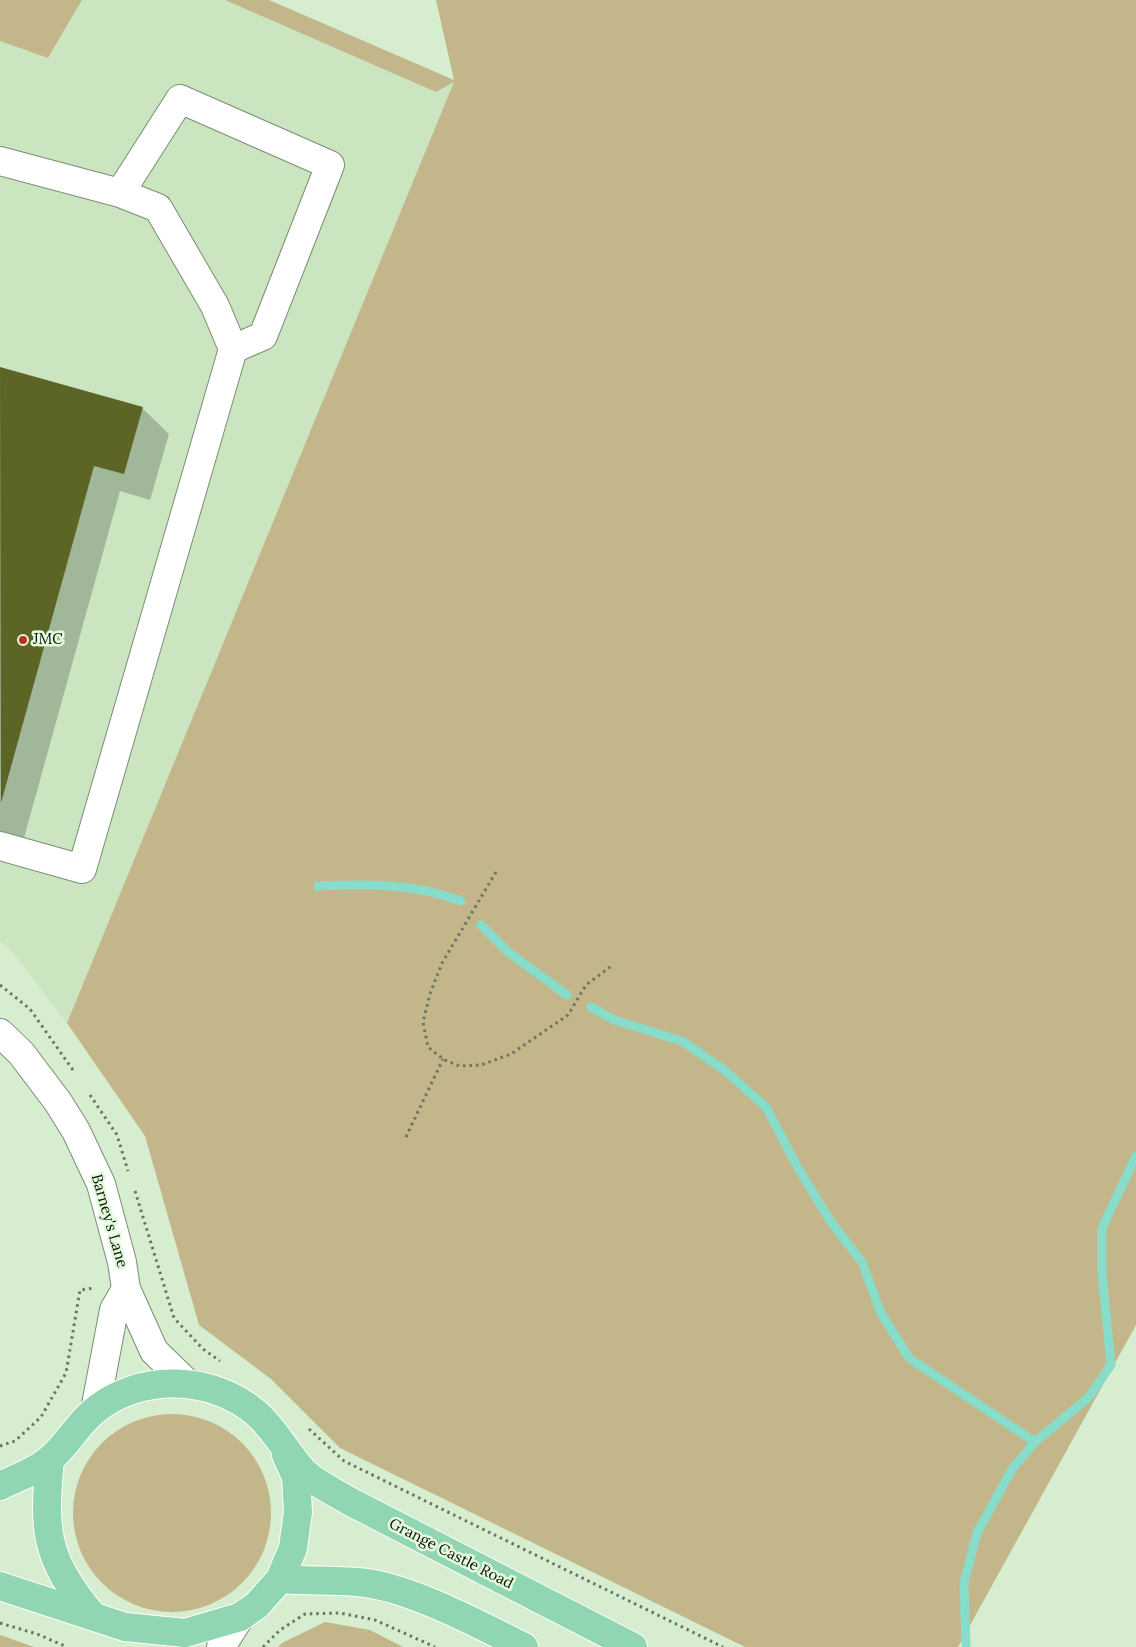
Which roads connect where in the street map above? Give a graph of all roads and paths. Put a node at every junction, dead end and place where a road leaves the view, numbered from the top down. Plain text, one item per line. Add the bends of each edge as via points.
1 (0, 161) edge
2 (120, 193) junction
3 (233, 349) junction
4 (0, 846) edge
5 (496, 872) dead end
6 (612, 965) dead end
7 (0, 1033) edge
8 (443, 1059) junction
9 (406, 1137) dead end
10 (162, 1278) dead end
11 (80, 1290) dead end
12 (126, 1290) junction
13 (227, 1366) dead end
14 (187, 1383) junction
15 (95, 1410) junction
16 (308, 1428) dead end
17 (282, 1444) junction
18 (0, 1446) edge
19 (50, 1460) junction
20 (0, 1486) edge
21 (280, 1579) junction
22 (0, 1586) edge
23 (92, 1615) junction
24 (240, 1617) junction
25 (0, 1623) edge
26 (152, 1639) edge
27 (67, 1647) edge
28 (221, 1647) edge
29 (263, 1647) edge
30 (435, 1647) edge
31 (524, 1647) edge
32 (633, 1647) edge
33 (723, 1647) edge

1 - 2 street
2 - 3 street via 158,208 215,306
2 - 3 street via 180,99 330,165 263,336
3 - 4 street via 82,869
5 - 8 path via 442,963 430,994 423,1022 428,1047
6 - 8 path via 586,985 568,1015 511,1054 481,1065 459,1066
7 - 12 street, Barney's Lane via 22,1053 76,1131 101,1184 122,1262
8 - 9 path
10 - 13 path via 174,1318 203,1350
11 - 18 path via 66,1373 41,1417 15,1441
12 - 14 street, Barney's Lane via 154,1351
12 - 15 street via 114,1310
14 - 15 main road, Grange Castle Road via 148,1385 120,1395
14 - 17 main road, Grange Castle Road via 224,1392 256,1413
15 - 19 main road, Grange Castle Road
16 - 33 path via 344,1462
17 - 21 main road, Grange Castle Road via 296,1477 298,1512 294,1548
17 - 32 main road, Grange Castle Road via 306,1474 349,1502
19 - 20 main road, Grange Castle Road
19 - 23 main road via 46,1526 55,1562
21 - 24 main road, Grange Castle Road via 257,1605
21 - 31 main road via 358,1582 392,1590 441,1607
22 - 23 main road, Grange Castle Road
23 - 26 main road, Grange Castle Road
24 - 26 main road, Grange Castle Road
24 - 28 street
25 - 27 path
29 - 30 path via 280,1630 305,1614 340,1613 375,1620

